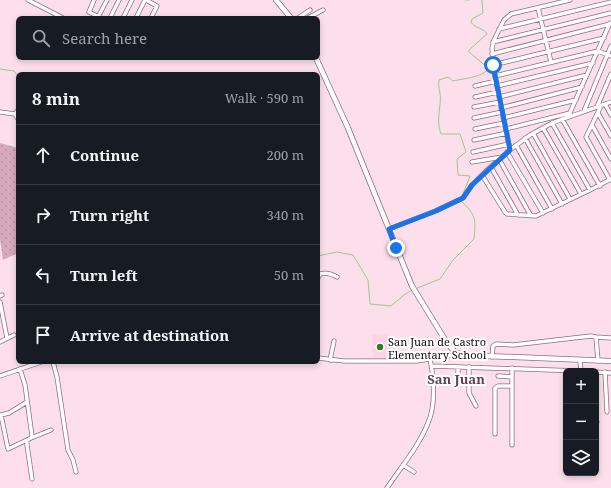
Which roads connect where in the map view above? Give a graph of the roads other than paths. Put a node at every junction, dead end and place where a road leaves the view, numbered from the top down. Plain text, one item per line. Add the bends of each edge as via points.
1 (28, 0) edge
2 (94, 0) edge
3 (107, 0) edge
4 (119, 0) edge
5 (132, 0) edge
6 (145, 0) edge
7 (276, 0) edge
8 (570, 0) edge
9 (611, 2) edge
10 (538, 8) junction
11 (310, 10) dead end
12 (323, 10) dead end
13 (611, 13) edge
14 (59, 16) edge
15 (98, 16) edge
16 (100, 16) edge
17 (111, 16) edge
18 (124, 16) edge
19 (137, 16) edge
20 (152, 16) edge
21 (289, 16) edge
22 (301, 16) edge
23 (312, 16) edge
24 (540, 19) junction
25 (611, 23) edge
26 (499, 29) junction
27 (543, 30) junction
28 (604, 38) junction
29 (546, 40) junction
30 (493, 42) junction
31 (611, 46) edge
32 (548, 51) junction
33 (598, 51) junction
34 (492, 54) junction
35 (609, 56) edge
36 (317, 60) edge
37 (551, 62) junction
38 (593, 63) junction
39 (493, 65) junction
40 (611, 74) edge
41 (587, 75) junction
42 (495, 76) junction
43 (496, 81) junction
44 (475, 86) dead end
45 (497, 86) junction
46 (582, 88) junction
47 (498, 92) junction
48 (475, 97) dead end
49 (499, 97) junction
50 (576, 100) junction
51 (500, 102) junction
52 (611, 102) edge
53 (605, 104) junction
54 (598, 106) junction
55 (474, 107) dead end
56 (501, 108) junction
57 (584, 111) junction
58 (0, 112) edge
59 (502, 112) junction
60 (570, 113) junction
61 (598, 113) junction
62 (15, 114) edge
63 (611, 115) edge
64 (568, 117) junction
65 (474, 118) dead end
66 (503, 118) junction
67 (562, 119) junction
68 (504, 123) junction
69 (552, 123) junction
70 (592, 125) junction
71 (543, 128) junction
72 (475, 129) dead end
73 (506, 131) junction
74 (533, 133) junction
75 (611, 136) edge
76 (525, 138) junction
77 (474, 140) dead end
78 (509, 144) junction
79 (516, 145) junction
80 (509, 151) junction
81 (473, 152) dead end
82 (500, 158) junction
83 (611, 159) edge
84 (472, 162) dead end
85 (491, 167) junction
86 (482, 175) junction
87 (610, 180) edge
88 (600, 186) junction
89 (590, 190) junction
90 (581, 194) junction
91 (570, 199) junction
92 (562, 204) junction
93 (552, 209) junction
94 (543, 213) junction
95 (518, 215) junction
96 (531, 216) junction
97 (389, 229) junction
98 (320, 274) edge
99 (337, 277) dead end
100 (0, 302) edge
101 (1, 311) edge
102 (14, 335) dead end
103 (596, 337) junction
104 (7, 338) junction
105 (611, 338) edge
106 (1, 341) edge
107 (334, 341) dead end
108 (460, 354) junction
109 (492, 357) junction
110 (320, 358) edge
111 (330, 360) junction
112 (430, 360) junction
113 (580, 361) junction
114 (598, 361) junction
115 (611, 361) edge
116 (35, 364) edge
117 (53, 364) edge
118 (432, 366) junction
119 (458, 367) junction
120 (469, 367) junction
121 (512, 368) junction
122 (580, 368) edge
123 (20, 369) junction
124 (563, 370) edge
125 (599, 372) edge
126 (605, 372) junction
127 (611, 372) edge
128 (458, 374) dead end
129 (0, 376) edge
130 (498, 376) dead end
131 (512, 377) junction
132 (512, 386) junction
133 (27, 402) junction
134 (476, 406) dead end
135 (607, 412) dead end
136 (51, 430) dead end
137 (495, 434) dead end
138 (29, 439) junction
139 (512, 445) dead end
140 (403, 465) junction
141 (76, 472) dead end
142 (414, 472) dead end
143 (32, 479) dead end
144 (387, 488) edge

1 - 14 street
2 - 15 street via 89,12
3 - 16 street
4 - 17 street
5 - 18 street
6 - 19 street
6 - 20 street via 157,6
7 - 21 street
8 - 10 street
9 - 24 street
10 - 24 street
10 - 26 street via 511,14
11 - 22 street
12 - 23 street
13 - 27 street
24 - 26 street
24 - 27 street
25 - 28 street
25 - 29 street
26 - 30 street
27 - 29 street
27 - 30 street
28 - 32 street
28 - 33 street
29 - 32 street
29 - 34 street
30 - 34 street
31 - 35 street
32 - 37 street
32 - 39 street
33 - 35 street
33 - 37 street
33 - 38 street
34 - 39 street
35 - 57 street
36 - 97 street
37 - 42 street
38 - 41 street
38 - 45 street
39 - 42 street
40 - 54 street
41 - 46 street
41 - 49 street
42 - 43 street
43 - 44 street
43 - 45 street
45 - 47 street
46 - 50 street
46 - 56 street
47 - 48 street
47 - 49 street
49 - 51 street
50 - 60 street
50 - 66 street
51 - 55 street
51 - 56 street
52 - 53 street
53 - 54 street
53 - 63 street
54 - 57 street
54 - 61 street
56 - 59 street
57 - 64 street
58 - 62 street
59 - 65 street
59 - 66 street
60 - 64 street
60 - 73 street
61 - 70 street
61 - 75 street
64 - 67 street
66 - 68 street
67 - 69 street
67 - 88 street
68 - 72 street
68 - 73 street
69 - 71 street
69 - 89 street
70 - 83 street
70 - 87 street via 586,137
71 - 74 street
71 - 90 street
73 - 77 street
73 - 78 street
74 - 76 street
74 - 91 street
76 - 79 street
76 - 92 street
78 - 80 street
78 - 81 street
79 - 80 street
79 - 93 street
80 - 82 street
80 - 94 street
82 - 84 street
82 - 85 street
82 - 96 street
85 - 86 street
85 - 95 street
86 - 95 street via 503,211
86 - 97 street via 463,198 454,204
87 - 88 street
88 - 89 street
89 - 90 street
90 - 91 street
91 - 92 street
92 - 93 street
93 - 94 street
94 - 96 street
95 - 96 street
97 - 108 street via 415,292 447,344
98 - 99 street via 333,274
100 - 101 street
101 - 104 street
102 - 104 street
103 - 105 street
103 - 109 street via 513,345 496,344 493,346
103 - 114 street
104 - 106 street
107 - 111 street
108 - 109 street
108 - 112 street
109 - 113 street
110 - 111 street
111 - 112 street
112 - 118 street
113 - 114 street
113 - 122 street
114 - 115 street
116 - 123 street
117 - 141 street via 68,450
118 - 119 street
118 - 140 street via 434,390 429,422
119 - 120 street
119 - 128 street
120 - 121 street
120 - 134 street via 469,393
121 - 124 street
121 - 131 street
123 - 129 street
123 - 133 street
125 - 126 street
126 - 127 street
126 - 135 street
130 - 131 street
131 - 132 street
132 - 137 street via 495,388
132 - 139 street
133 - 138 street
133 - 138 street via 1,415 8,449
136 - 138 street
138 - 143 street via 27,445
140 - 142 street
140 - 144 street

